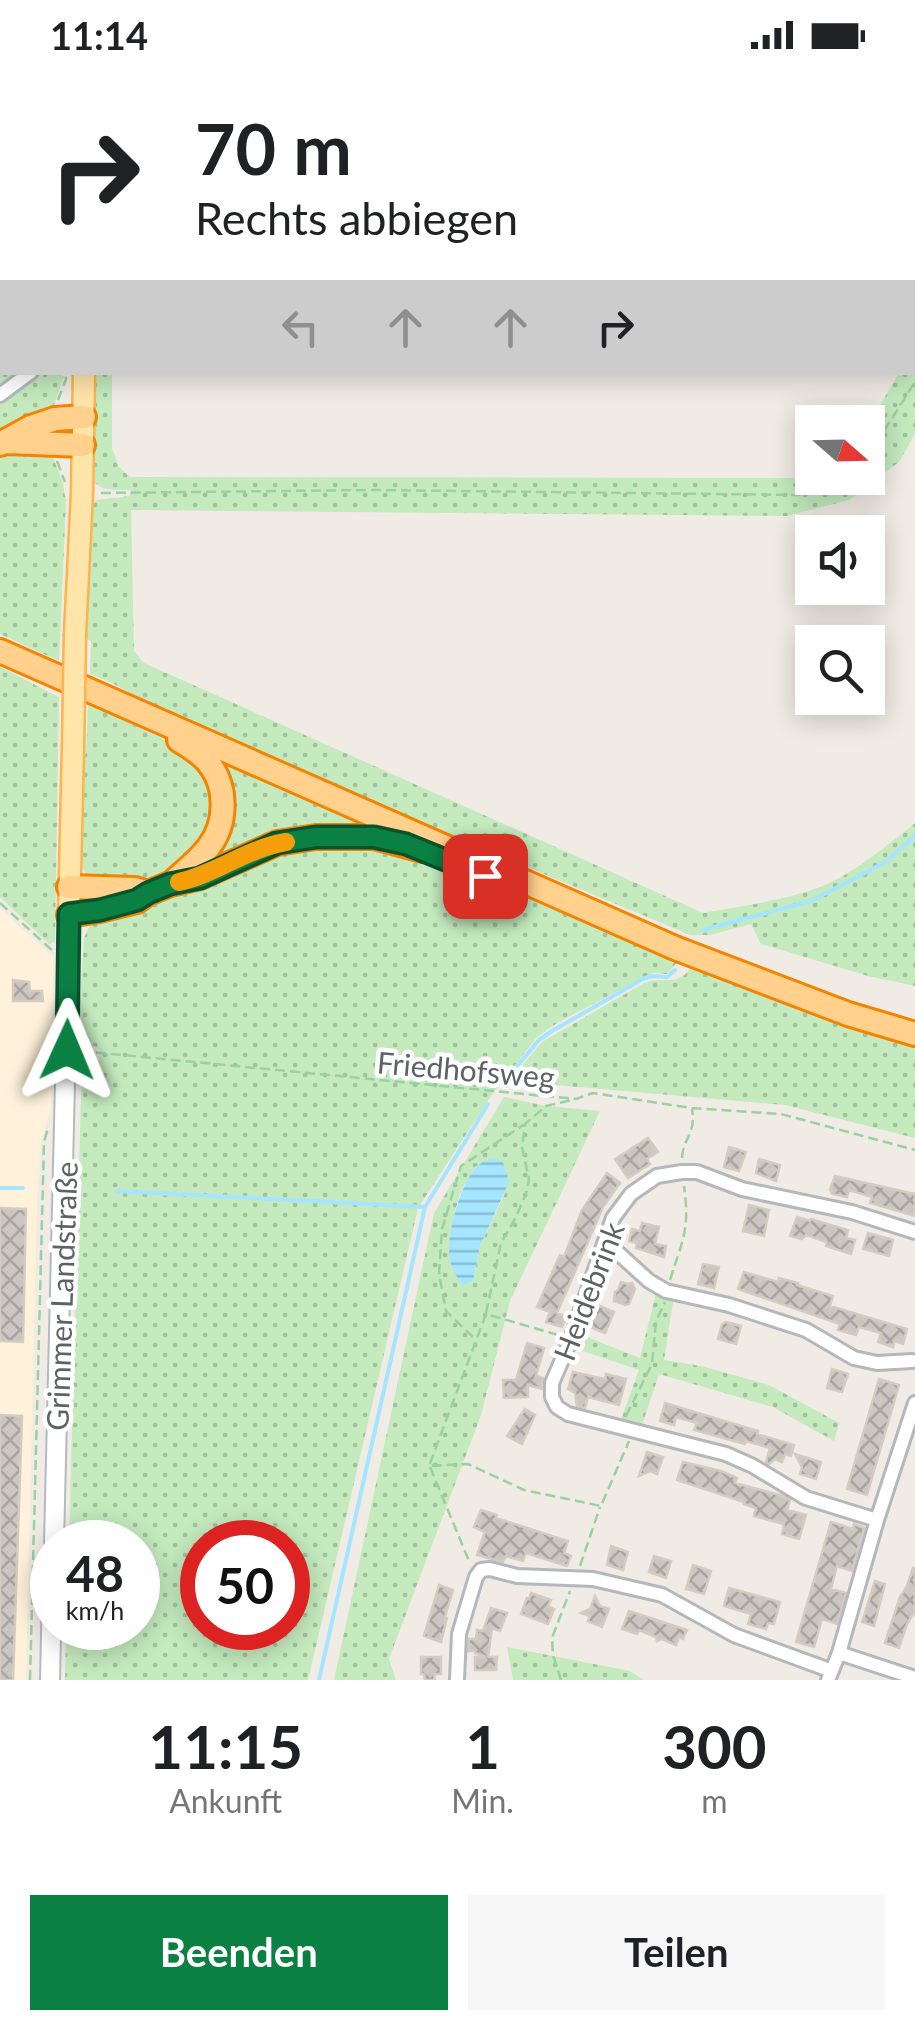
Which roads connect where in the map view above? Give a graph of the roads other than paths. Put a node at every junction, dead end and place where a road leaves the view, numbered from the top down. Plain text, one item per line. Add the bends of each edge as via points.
1 (27, 375) edge
2 (84, 375) edge
3 (0, 395) edge
4 (84, 417) junction
5 (3, 443) edge
6 (83, 445) junction
7 (4, 652) edge
8 (114, 700) junction
9 (510, 877) junction
10 (170, 884) junction
11 (70, 887) junction
12 (148, 893) junction
13 (69, 914) junction
14 (915, 1034) edge
15 (915, 1232) edge
16 (604, 1246) junction
17 (914, 1363) edge
18 (915, 1402) edge
19 (55, 1520) edge
20 (878, 1520) junction
21 (51, 1650) edge
22 (839, 1653) junction
23 (830, 1676) edge
24 (915, 1678) edge
25 (50, 1680) edge
26 (458, 1680) edge

1 - 3 street
2 - 4 main road
4 - 5 highway via 55,418
4 - 6 main road
5 - 6 highway
6 - 11 main road, bridge via 74,491
7 - 8 highway
8 - 9 highway
8 - 10 highway via 194,750 220,786 222,815 214,840
9 - 10 highway via 485,876 374,837 316,837 277,843 200,878
9 - 14 highway via 697,957
10 - 12 highway
11 - 12 highway
11 - 13 main road
12 - 13 highway
13 - 19 main road, Grimmer Landstraße
15 - 16 street, Heidebrink via 682,1172 657,1176 630,1194
16 - 17 street via 666,1292 806,1330 854,1358
16 - 20 street, Heidebrink via 552,1383 557,1407 726,1454 806,1498
18 - 20 street
20 - 22 street
21 - 25 main road
22 - 23 street
22 - 24 street
23 - 26 street via 662,1595 592,1579 490,1569 476,1577 459,1634

